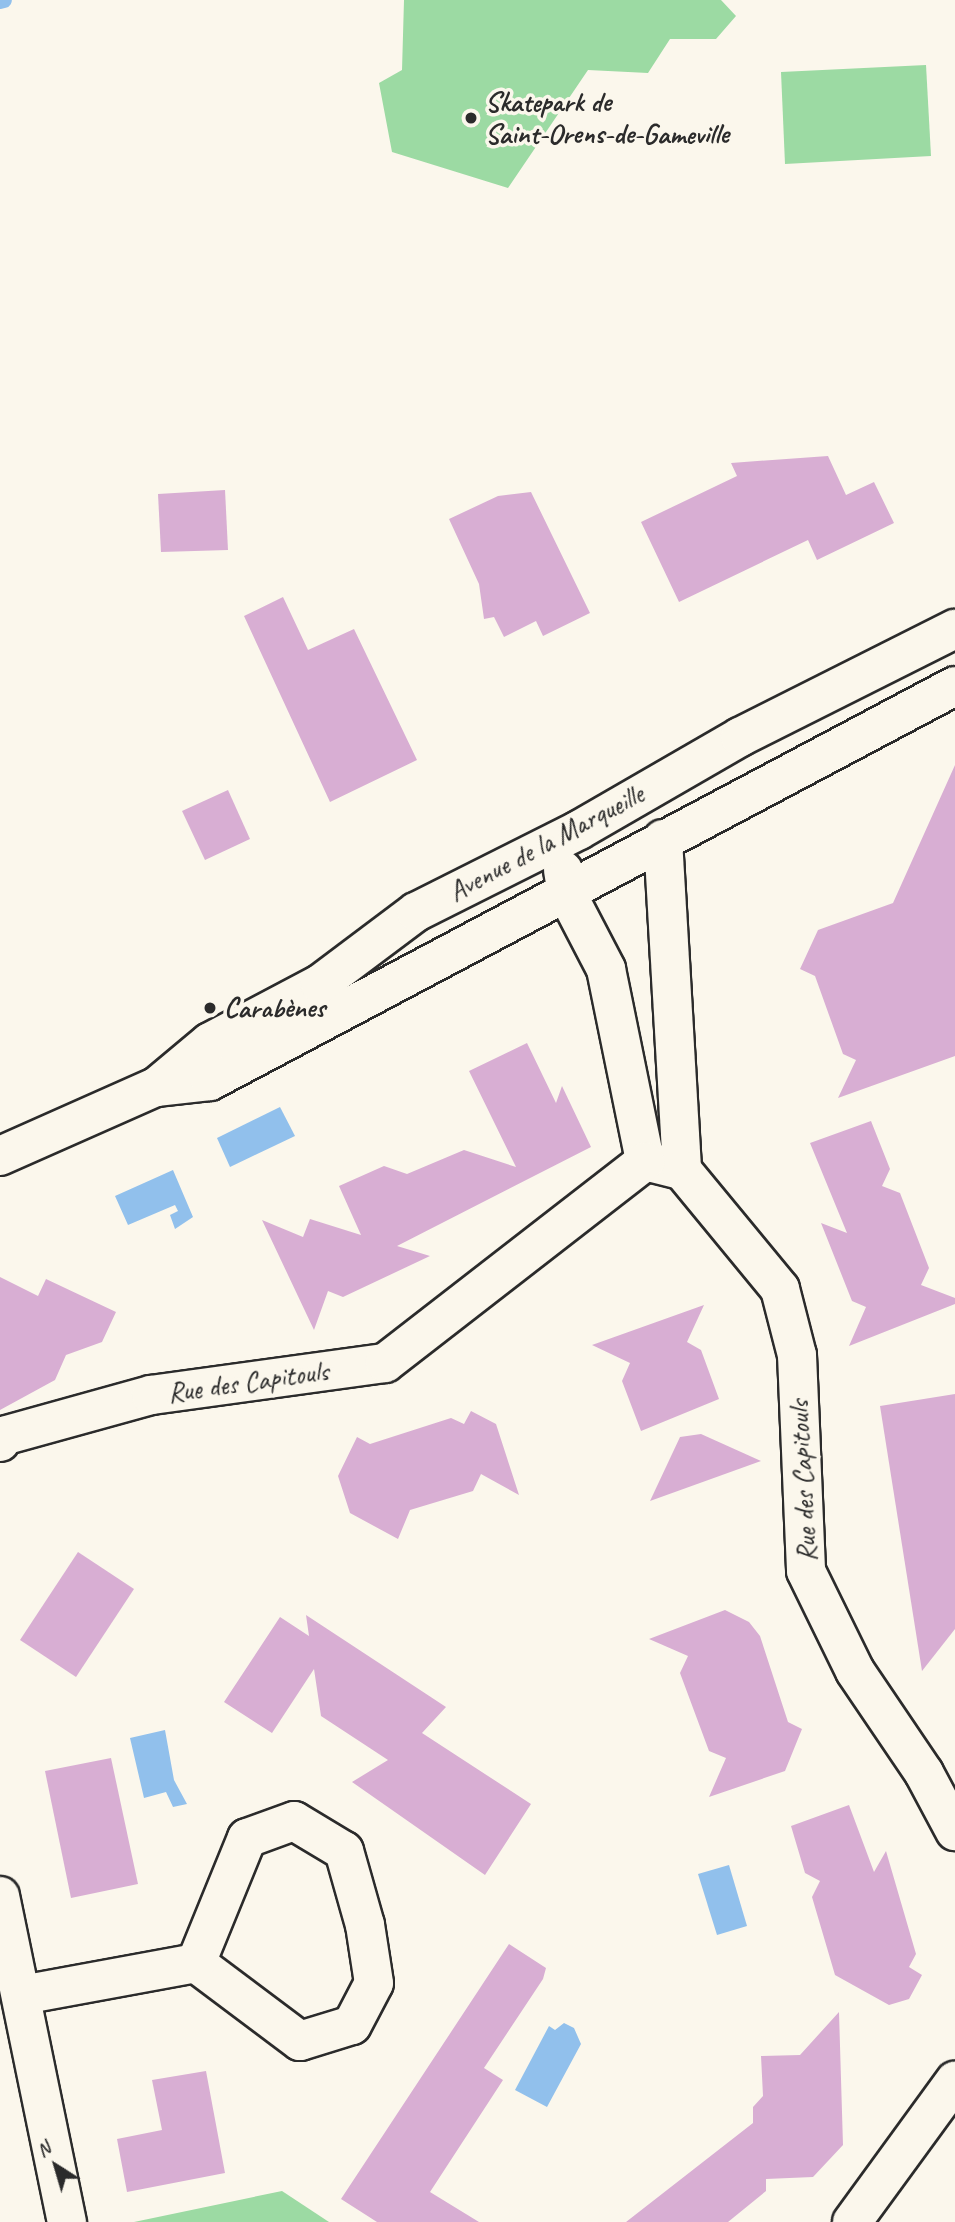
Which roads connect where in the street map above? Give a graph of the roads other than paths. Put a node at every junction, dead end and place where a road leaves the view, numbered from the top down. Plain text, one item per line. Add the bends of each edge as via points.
1 (955, 629) edge
2 (955, 686) edge
3 (579, 830) junction
4 (663, 839) junction
5 (567, 894) junction
6 (156, 1087) junction
7 (4, 1145) edge
8 (645, 1161) junction
9 (682, 1170) junction
10 (0, 1442) edge
11 (955, 1831) edge
12 (0, 1896) edge
13 (195, 1963) junction
14 (22, 1995) junction
15 (955, 2081) edge
16 (67, 2222) edge
17 (852, 2222) edge

1 - 3 street, Avenue de la Marqueille via 740,737
2 - 4 street, Avenue de la Marqueille
3 - 5 street via 562,873
3 - 6 street, Avenue de la Marqueille via 416,912 320,984 210,1042
4 - 5 street, Avenue de la Marqueille
4 - 9 street
5 - 6 street, Avenue de la Marqueille via 210,1081
5 - 8 street via 606,970
6 - 7 street, Avenue de la Marqueille
8 - 9 street
8 - 10 street, Rue des Capitouls via 385,1363 151,1395 3,1436
9 - 11 street, Rue des Capitouls via 780,1289 797,1355 806,1571 855,1671 924,1773
12 - 14 street
13 - 13 street via 300,2041 352,2025 374,1983 365,1925 344,1851 294,1821 247,1838
13 - 14 street
14 - 16 street
15 - 17 street

